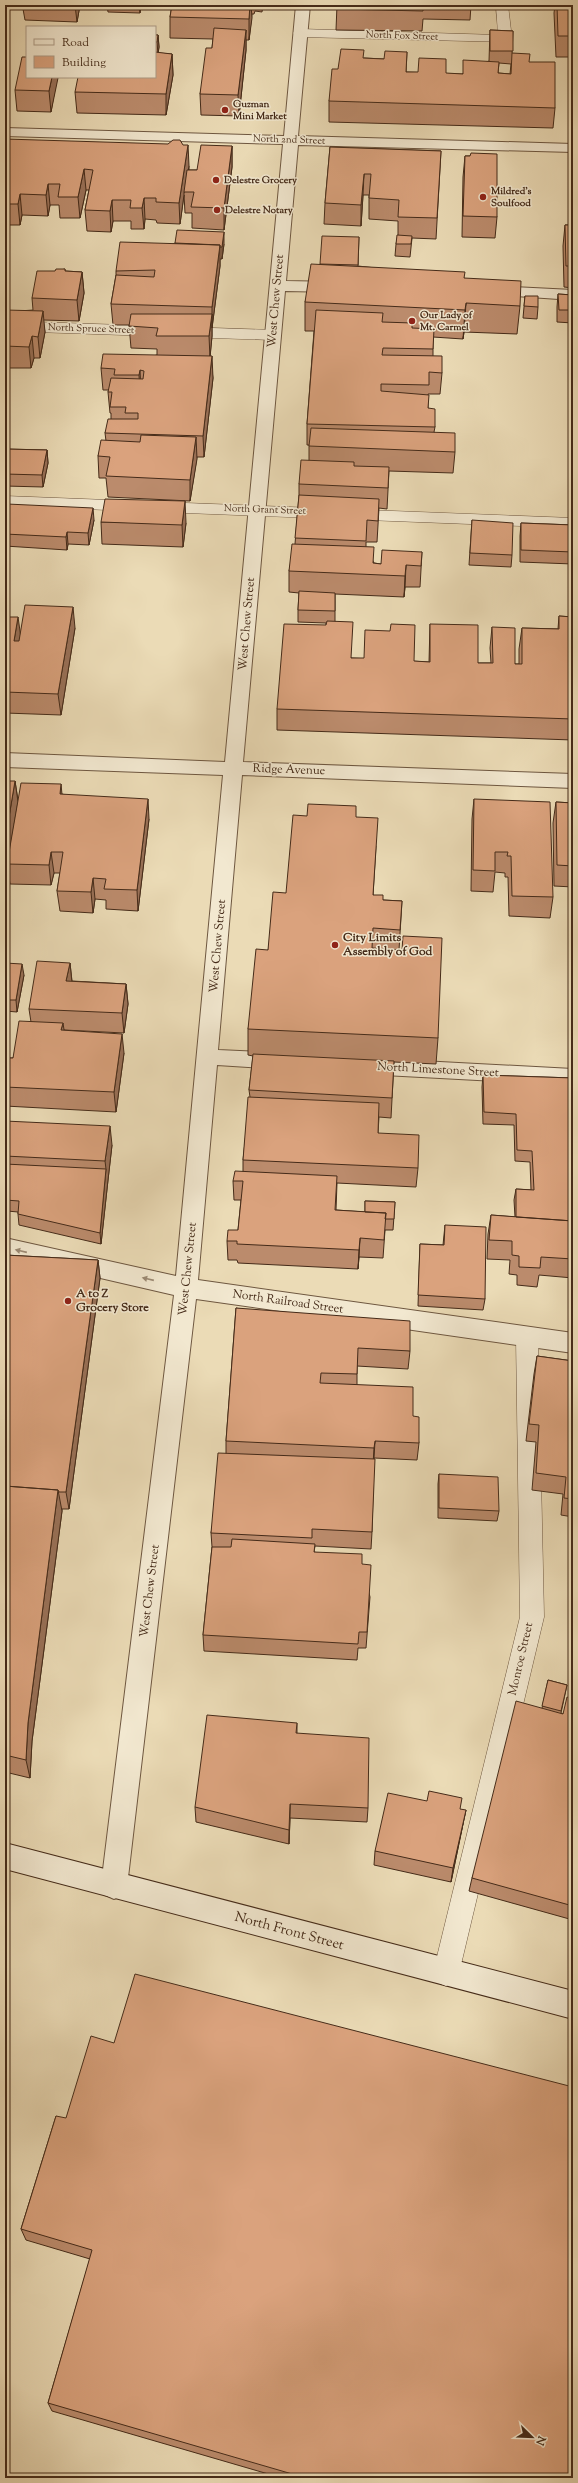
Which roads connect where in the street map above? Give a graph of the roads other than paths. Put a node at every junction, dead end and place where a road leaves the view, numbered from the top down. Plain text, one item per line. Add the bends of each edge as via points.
1 (303, 5) edge
2 (502, 5) edge
3 (300, 34) junction
4 (5, 132) edge
5 (291, 140) junction
6 (573, 148) edge
7 (278, 286) junction
8 (348, 288) edge
9 (479, 291) edge
10 (573, 295) edge
11 (5, 326) edge
12 (273, 335) junction
13 (5, 501) edge
14 (257, 510) junction
15 (573, 523) edge
16 (5, 760) edge
17 (234, 768) junction
18 (573, 781) edge
19 (208, 1057) junction
20 (303, 1062) edge
21 (343, 1064) edge
22 (573, 1077) edge
23 (5, 1247) edge
24 (186, 1288) junction
25 (527, 1336) junction
26 (573, 1344) edge
27 (5, 1856) edge
28 (114, 1886) junction
29 (446, 1973) junction
30 (573, 2005) edge

1 - 3 street, West Chew Street
2 - 3 lane, North Fox Street via 505,39
3 - 5 street, West Chew Street
4 - 5 street, North 2nd Street
5 - 6 street, North 2nd Street
5 - 7 street, West Chew Street
7 - 8 street
7 - 12 street, West Chew Street
9 - 10 street
11 - 12 lane, North Spruce Street
12 - 14 street, West Chew Street
13 - 14 lane, North Grant Street
14 - 15 lane, North Grant Street
14 - 17 street, West Chew Street
16 - 17 street, Ridge Avenue
17 - 18 street, Ridge Avenue
17 - 19 street, West Chew Street
19 - 20 street
19 - 24 street, West Chew Street
21 - 22 street, North Limestone Street
24 -> 23 street, North Railroad Street
24 - 25 street, North Railroad Street
24 - 28 street, West Chew Street
25 - 26 street, North Railroad Street
25 - 29 lane, Monroe Street via 532,1617
27 - 28 street, North Front Street
28 - 29 street, North Front Street
29 - 30 street, North Front Street

